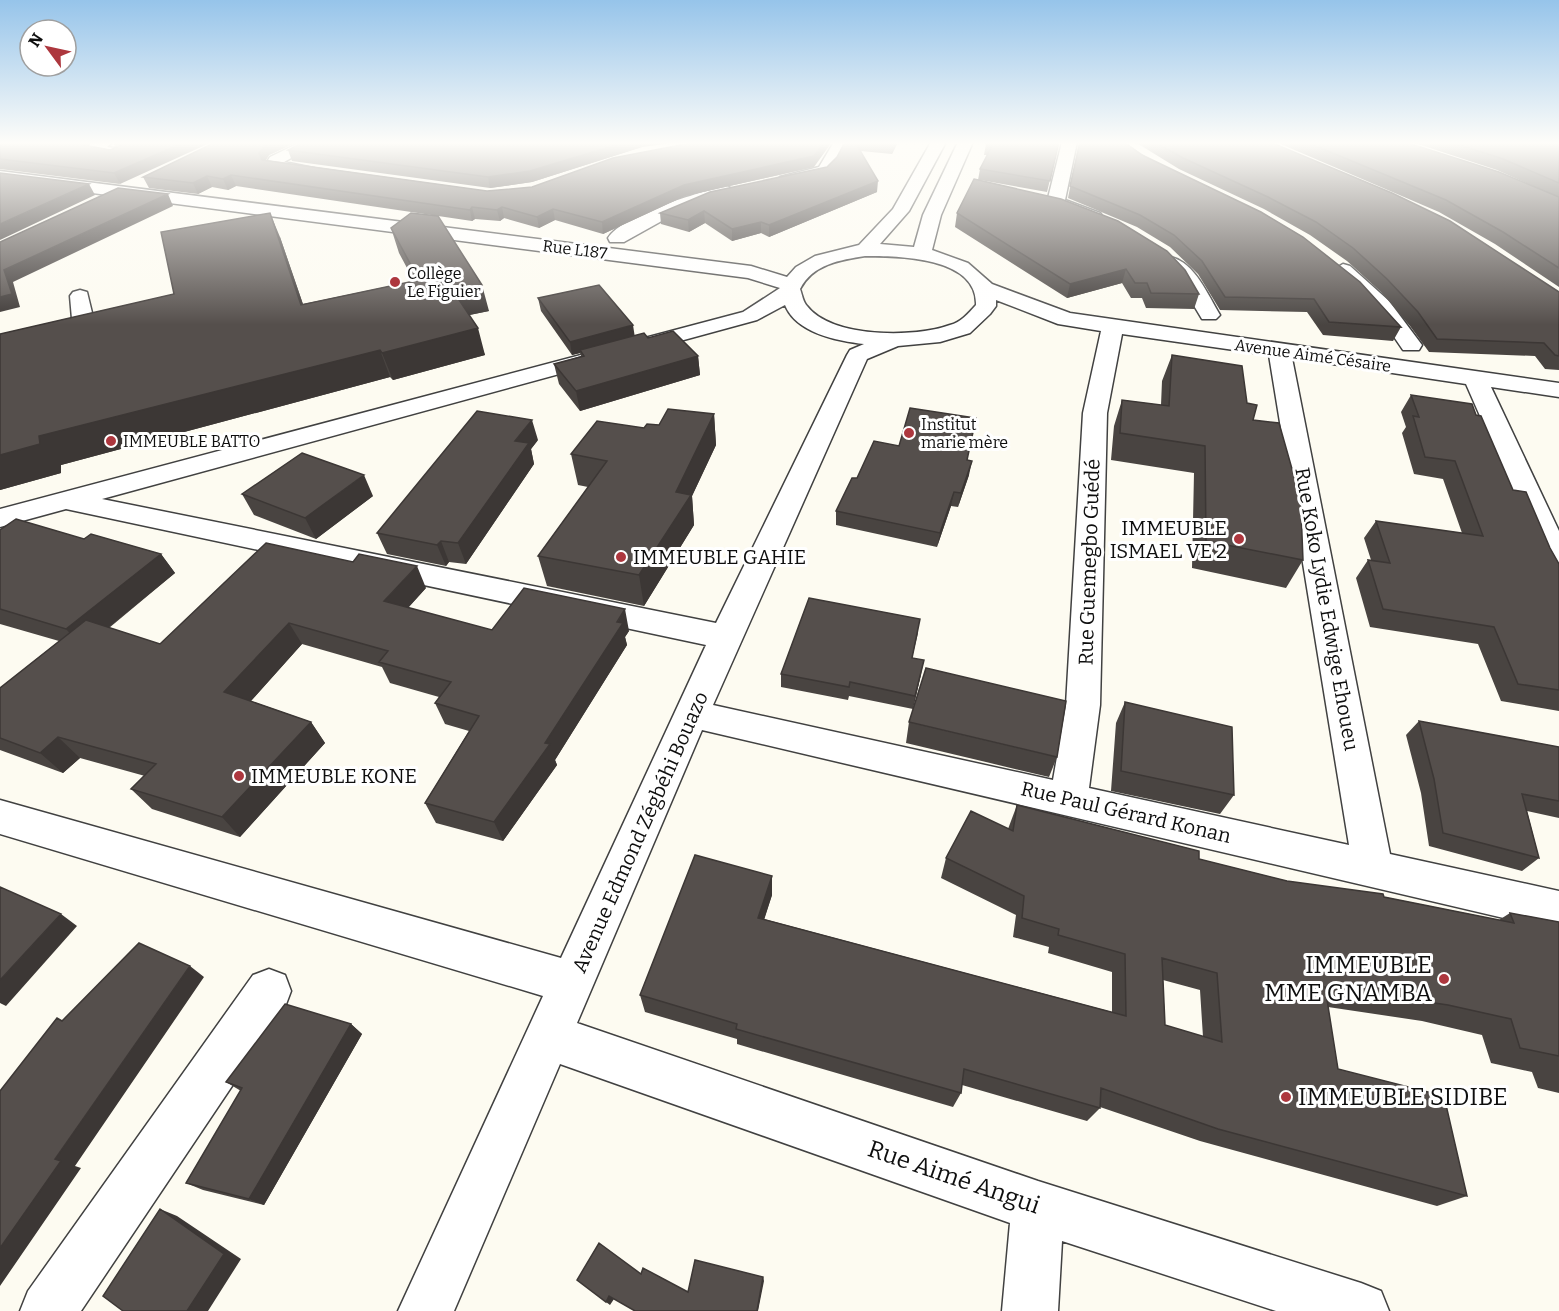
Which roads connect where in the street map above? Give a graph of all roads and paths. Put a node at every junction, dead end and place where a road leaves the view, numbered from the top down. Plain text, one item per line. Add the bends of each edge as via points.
1 (98, 203) edge
2 (210, 203) edge
3 (682, 203) edge
4 (904, 203) edge
5 (937, 203) edge
6 (1059, 203) edge
7 (90, 207) edge
8 (1115, 227) edge
9 (617, 238) dead end
10 (866, 250) junction
11 (921, 254) junction
12 (1161, 254) edge
13 (1328, 259) edge
14 (811, 264) junction
15 (752, 272) junction
16 (790, 289) junction
17 (986, 290) junction
18 (80, 296) dead end
19 (1209, 315) dead end
20 (750, 316) junction
21 (808, 318) junction
22 (1066, 319) junction
23 (973, 322) junction
24 (1113, 326) junction
25 (861, 342) junction
26 (1410, 345) dead end
27 (0, 348) edge
28 (1280, 350) junction
29 (1476, 378) junction
30 (1559, 390) edge
31 (68, 501) junction
32 (0, 518) edge
33 (1559, 562) edge
34 (726, 637) junction
35 (693, 714) junction
36 (1069, 800) junction
37 (0, 817) edge
38 (1373, 868) junction
39 (1559, 911) edge
40 (572, 983) junction
41 (269, 991) dead end
42 (549, 1037) junction
43 (1038, 1207) junction
44 (48, 1311) edge
45 (426, 1311) edge
46 (1030, 1311) edge
47 (1361, 1311) edge

1 - 7 street
2 - 15 street, Rue L187
3 - 9 street
4 - 10 street
5 - 11 street
6 - 8 street
10 - 11 street
10 - 14 street
11 - 17 street via 970,273
12 - 19 street via 1186,276
13 - 26 street via 1382,305
14 - 15 street
14 - 16 street via 798,274
15 - 16 street, Rue L187
16 - 20 street
16 - 21 street via 795,306
17 - 22 street, Avenue Aimé Césaire
17 - 23 street via 986,306
18 - 27 street via 83,321 79,326 60,335
20 - 21 street
20 - 31 street
21 - 25 street
22 - 23 street, Avenue Aimé Césaire
22 - 24 street, Avenue Aimé Césaire
23 - 25 street, Avenue Aimé Césaire via 938,336
24 - 28 street, Avenue Aimé Césaire
24 - 36 street, Rue Guemegbo Guédé via 1095,413 1083,705
25 - 34 street, Avenue Edmond Zégbéhi Bouazo
28 - 29 street, Avenue Aimé Césaire
28 - 38 street, Rue Koko Lydie Edwige Ehoueu
29 - 30 street, Avenue Aimé Césaire
29 - 33 street
31 - 32 street
31 - 34 street
34 - 35 street, Avenue Edmond Zégbéhi Bouazo
35 - 36 street, Rue Paul Gérard Konan
35 - 40 street, Avenue Edmond Zégbéhi Bouazo
36 - 38 street, Rue Paul Gérard Konan
37 - 40 street
38 - 39 street, Rue Paul Gérard Konan
40 - 42 street, Avenue Edmond Zégbéhi Bouazo
41 - 44 street
42 - 43 street, Rue Aimé Angui
42 - 45 street, Avenue Edmond Zégbéhi Bouazo
43 - 46 street
43 - 47 street, Rue Aimé Angui

